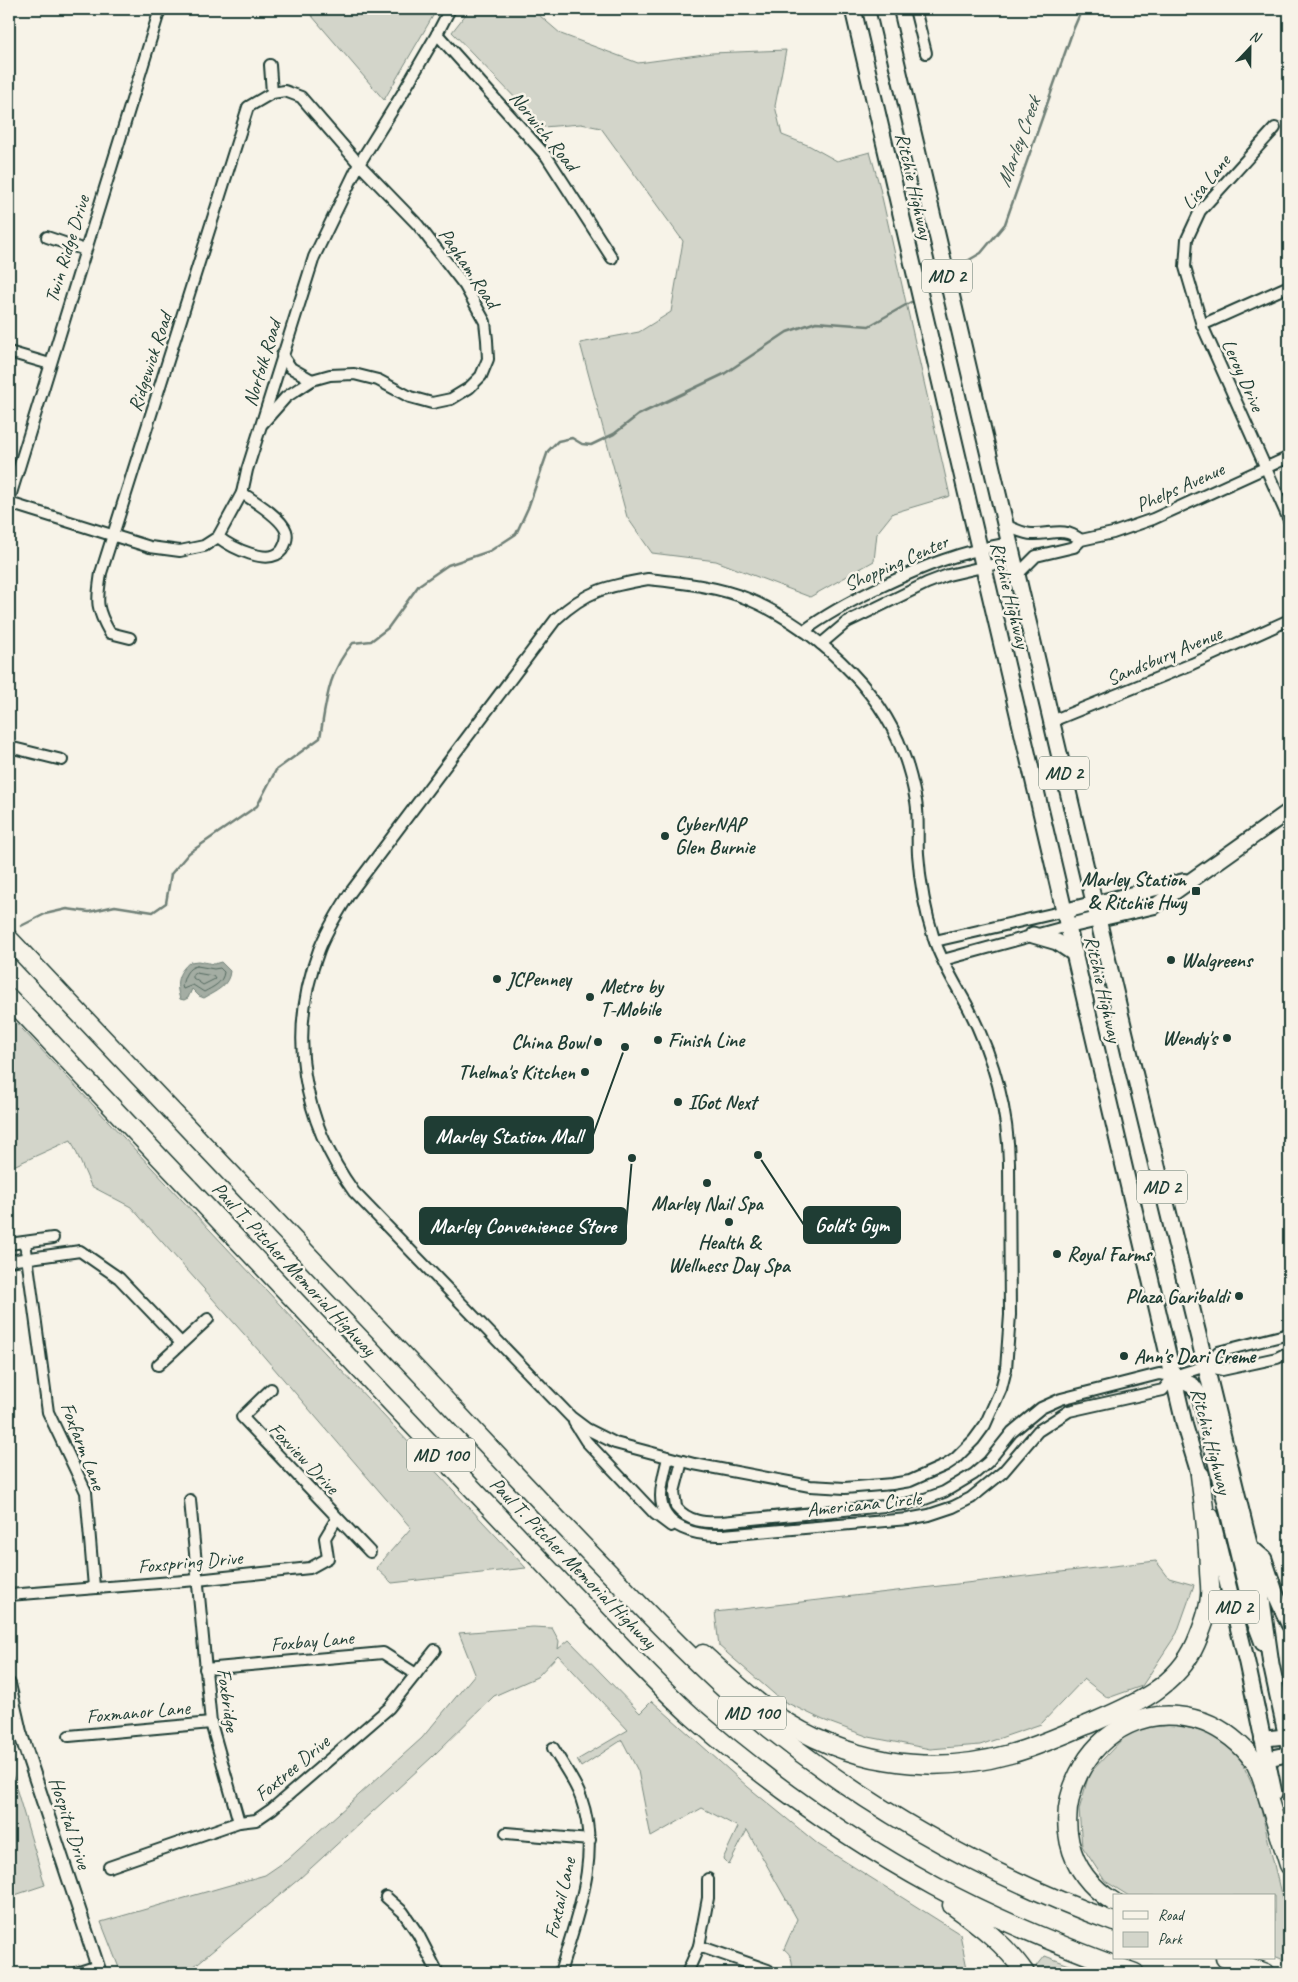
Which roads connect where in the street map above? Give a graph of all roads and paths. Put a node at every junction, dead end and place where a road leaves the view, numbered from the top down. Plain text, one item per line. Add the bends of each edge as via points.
1 (160, 9) edge
2 (450, 9) edge
3 (853, 9) edge
4 (884, 9) edge
5 (915, 9) edge
6 (437, 34) junction
7 (926, 53) dead end
8 (270, 65) dead end
9 (272, 93) junction
10 (1275, 128) dead end
11 (359, 164) junction
12 (47, 237) dead end
13 (85, 250) junction
14 (612, 258) dead end
15 (1289, 286) edge
16 (1202, 325) junction
17 (9, 352) edge
18 (282, 355) junction
19 (50, 364) junction
20 (312, 380) junction
21 (261, 426) junction
22 (1289, 458) edge
23 (1266, 469) junction
24 (242, 493) junction
25 (9, 502) edge
26 (1289, 520) edge
27 (1005, 526) junction
28 (113, 536) junction
29 (218, 537) junction
30 (1081, 540) junction
31 (1010, 543) junction
32 (979, 549) junction
33 (1013, 560) junction
34 (983, 566) junction
35 (1017, 575) junction
36 (1289, 620) edge
37 (804, 631) junction
38 (130, 638) dead end
39 (821, 644) junction
40 (1052, 721) junction
41 (9, 747) edge
42 (62, 760) dead end
43 (1289, 813) edge
44 (1194, 878) junction
45 (1096, 903) junction
46 (1065, 910) junction
47 (1099, 920) junction
48 (1068, 926) junction
49 (1033, 935) junction
50 (9, 939) edge
51 (935, 942) junction
52 (1075, 954) junction
53 (943, 960) junction
54 (9, 998) edge
55 (53, 1238) dead end
56 (25, 1242) junction
57 (9, 1244) edge
58 (28, 1258) junction
59 (9, 1261) edge
60 (208, 1320) dead end
61 (1289, 1334) edge
62 (181, 1343) junction
63 (1289, 1352) edge
64 (158, 1365) dead end
65 (1206, 1366) junction
66 (1174, 1376) junction
67 (271, 1389) dead end
68 (571, 1417) junction
69 (668, 1458) junction
70 (682, 1461) junction
71 (1200, 1475) junction
72 (190, 1500) dead end
73 (337, 1518) junction
74 (697, 1534) junction
75 (1249, 1546) junction
76 (370, 1552) dead end
77 (604, 1569) junction
78 (197, 1580) junction
79 (94, 1587) junction
80 (9, 1595) edge
81 (1289, 1624) edge
82 (435, 1650) dead end
83 (1270, 1664) junction
84 (205, 1669) junction
85 (416, 1674) junction
86 (9, 1684) edge
87 (210, 1723) junction
88 (69, 1736) dead end
89 (1262, 1739) junction
90 (1288, 1740) edge
91 (553, 1748) dead end
92 (1289, 1754) edge
93 (1266, 1758) junction
94 (239, 1822) junction
95 (506, 1833) dead end
96 (590, 1840) junction
97 (1289, 1861) edge
98 (1289, 1865) edge
99 (108, 1866) dead end
100 (908, 1872) junction
101 (708, 1879) dead end
102 (386, 1897) dead end
103 (1113, 1901) edge
104 (1113, 1922) edge
105 (700, 1946) junction
106 (1231, 1960) edge
107 (1237, 1960) edge
108 (99, 1970) edge
109 (768, 1970) dead end
110 (1262, 1971) edge
111 (76, 1973) edge
112 (438, 1973) edge
113 (560, 1973) edge
114 (687, 1973) edge
115 (1025, 1973) edge
116 (1134, 1973) edge

1 - 13 street, Twin Ridge Drive
2 - 6 street, Norfolk Road
3 - 32 main road, Ritchie Highway / MD 2
4 - 27 main road, Ritchie Highway / MD 2
5 - 7 street
6 - 11 street, Norfolk Road
6 - 14 street, Norwich Road via 547,157
8 - 9 street
9 - 11 street via 285,91 301,97
9 - 28 street, Ridgewick Road via 248,107
10 - 16 street, Lisa Lane via 1200,211 1187,238 1185,267
11 - 18 street, Norfolk Road via 314,257
11 - 20 street, Pagham Road via 437,247 465,286 485,322 488,359 481,376 469,388 451,399 432,403 410,397 378,380 354,374
12 - 13 street
13 - 19 street, Twin Ridge Drive
15 - 16 street
16 - 23 street, Leroy Drive
17 - 19 street
18 - 20 street via 291,368
18 - 21 street, Norfolk Road
19 - 25 street, Twin Ridge Drive
20 - 21 street, Pagham Road via 286,397
21 - 24 street, Norfolk Road
22 - 23 street, Phelps Avenue
23 - 26 street, Leroy Drive
23 - 30 street, Phelps Avenue via 1153,519
24 - 29 street, Norfolk Road
24 - 29 street via 278,520 286,532 286,544 280,553 258,556 231,546
25 - 28 street
27 - 30 street via 1032,534 1066,533
27 - 31 main road, Ritchie Highway / MD 2
28 - 29 street via 150,547 180,551 204,546
28 - 38 street, Ridgewick Road via 97,600 101,617 110,633
30 - 35 street, Phelps Avenue via 1074,547 1036,556
31 - 32 street, Shopping Center
31 - 33 main road, Ritchie Highway / MD 2
32 - 34 main road, Ritchie Highway / MD 2
32 - 37 street, Shopping Center via 922,567 843,605
33 - 34 street, Shopping Center
33 - 35 main road, Ritchie Highway / MD 2
34 - 39 street, Shopping Center via 948,575 896,598 847,622
34 - 46 main road, Ritchie Highway / MD 2
35 - 40 main road, Ritchie Highway / MD 2
36 - 40 street, Sandsbury Avenue
37 - 39 street
37 - 68 street via 748,599 699,585 648,579 594,592 573,604 543,635 350,893 319,949 311,975 304,1015 304,1068 314,1116 333,1160 354,1192 374,1214
39 - 51 street via 878,704 903,752 916,802 921,884
40 - 45 main road, Ritchie Highway / MD 2
41 - 42 street
43 - 44 main road
44 - 45 main road
44 - 47 main road via 1155,906
45 - 46 main road
45 - 47 main road, Ritchie Highway / MD 2
46 - 48 main road, Ritchie Highway / MD 2
46 - 51 street
47 - 48 main road
47 - 65 main road, Ritchie Highway / MD 2
48 - 49 street
48 - 52 main road, Ritchie Highway / MD 2
49 - 52 main road via 1063,944
49 - 53 street
50 - 77 highway, Paul T. Pitcher Memorial Highway / MD 100
51 - 53 street
52 - 66 main road, Ritchie Highway / MD 2
53 - 70 street via 983,1041 999,1086 1009,1136 1009,1347 1006,1369 993,1408 974,1440 956,1459 910,1481 845,1488 818,1487
54 - 100 highway, Paul T. Pitcher Memorial Highway / MD 100 via 692,1716 797,1800
55 - 56 street
56 - 57 street
56 - 58 street, Foxfarm Lane
58 - 59 street
58 - 62 street via 80,1251 119,1278
58 - 79 street, Foxfarm Lane via 48,1412 86,1492
60 - 62 street
61 - 65 street, Americana Circle via 1218,1352
62 - 64 street
63 - 65 street, Americana Circle via 1277,1358 1222,1370
65 - 66 street, Americana Circle
65 - 75 main road, Ritchie Highway / MD 2
66 - 70 street, Americana Circle via 1159,1374 1061,1399 1041,1408 1012,1432 974,1474 944,1492 905,1504 699,1522 676,1507 674,1492
66 - 71 main road, Ritchie Highway / MD 2
66 - 74 street, Americana Circle via 1163,1390 1068,1411 1052,1420 988,1486 971,1498 937,1512 908,1519 723,1535
66 - 83 main road via 1193,1386 1200,1396 1254,1620
67 - 73 street, Foxview Drive via 242,1418
68 - 69 street via 616,1444
68 - 74 street via 586,1441 655,1514 678,1530
69 - 70 street
69 - 74 street, Americana Circle via 662,1506 674,1522
71 - 77 highway via 1210,1597 1196,1644 1171,1679 1133,1706 1041,1744 1009,1755 972,1762 935,1766 898,1764 833,1746 804,1732 775,1715
71 - 89 main road, Ritchie Highway / MD 2 via 1245,1653
72 - 78 street, Foxbridge
73 - 76 street, Foxview Drive
73 - 78 street, Foxspring Drive via 325,1538 328,1558 310,1568
75 - 81 main road via 1264,1559
75 - 83 main road, Ritchie Highway / MD 2 via 1261,1594
77 - 104 highway, Paul T. Pitcher Memorial Highway / MD 100 via 715,1682 818,1766 951,1849 1012,1880
78 - 79 street, Foxspring Drive
78 - 84 street, Foxbridge
79 - 80 street, Foxspring Drive
82 - 85 street, Foxtree Drive
83 - 90 main road, Ritchie Highway / MD 2
84 - 85 street, Foxbay Lane via 383,1653
84 - 87 street, Foxbridge
85 - 94 street, Foxtree Drive via 389,1708 272,1809 256,1820
86 - 108 street, Hospital Drive via 20,1732
87 - 88 street, Foxmanor Lane
87 - 94 street, Foxbridge
89 - 90 main road
89 - 93 main road, Ritchie Highway / MD 2
91 - 96 street, Foxtail Lane via 580,1797
92 - 93 main road
93 - 97 main road, Ritchie Highway / MD 2
94 - 99 street, Foxtree Drive
95 - 96 street
96 - 113 street, Foxtail Lane via 584,1890
98 - 103 highway via 1261,1776 1241,1746 1212,1725 1192,1718 1174,1716 1138,1720 1104,1739 1092,1752 1072,1786 1068,1805 1069,1839 1082,1871 1092,1885
100 - 115 highway via 977,1923
100 - 116 highway, Paul T. Pitcher Memorial Highway / MD 100 via 996,1918
101 - 105 street
102 - 112 street via 404,1912
105 - 109 street
105 - 114 street
106 - 110 highway
107 - 110 highway
108 - 111 street

